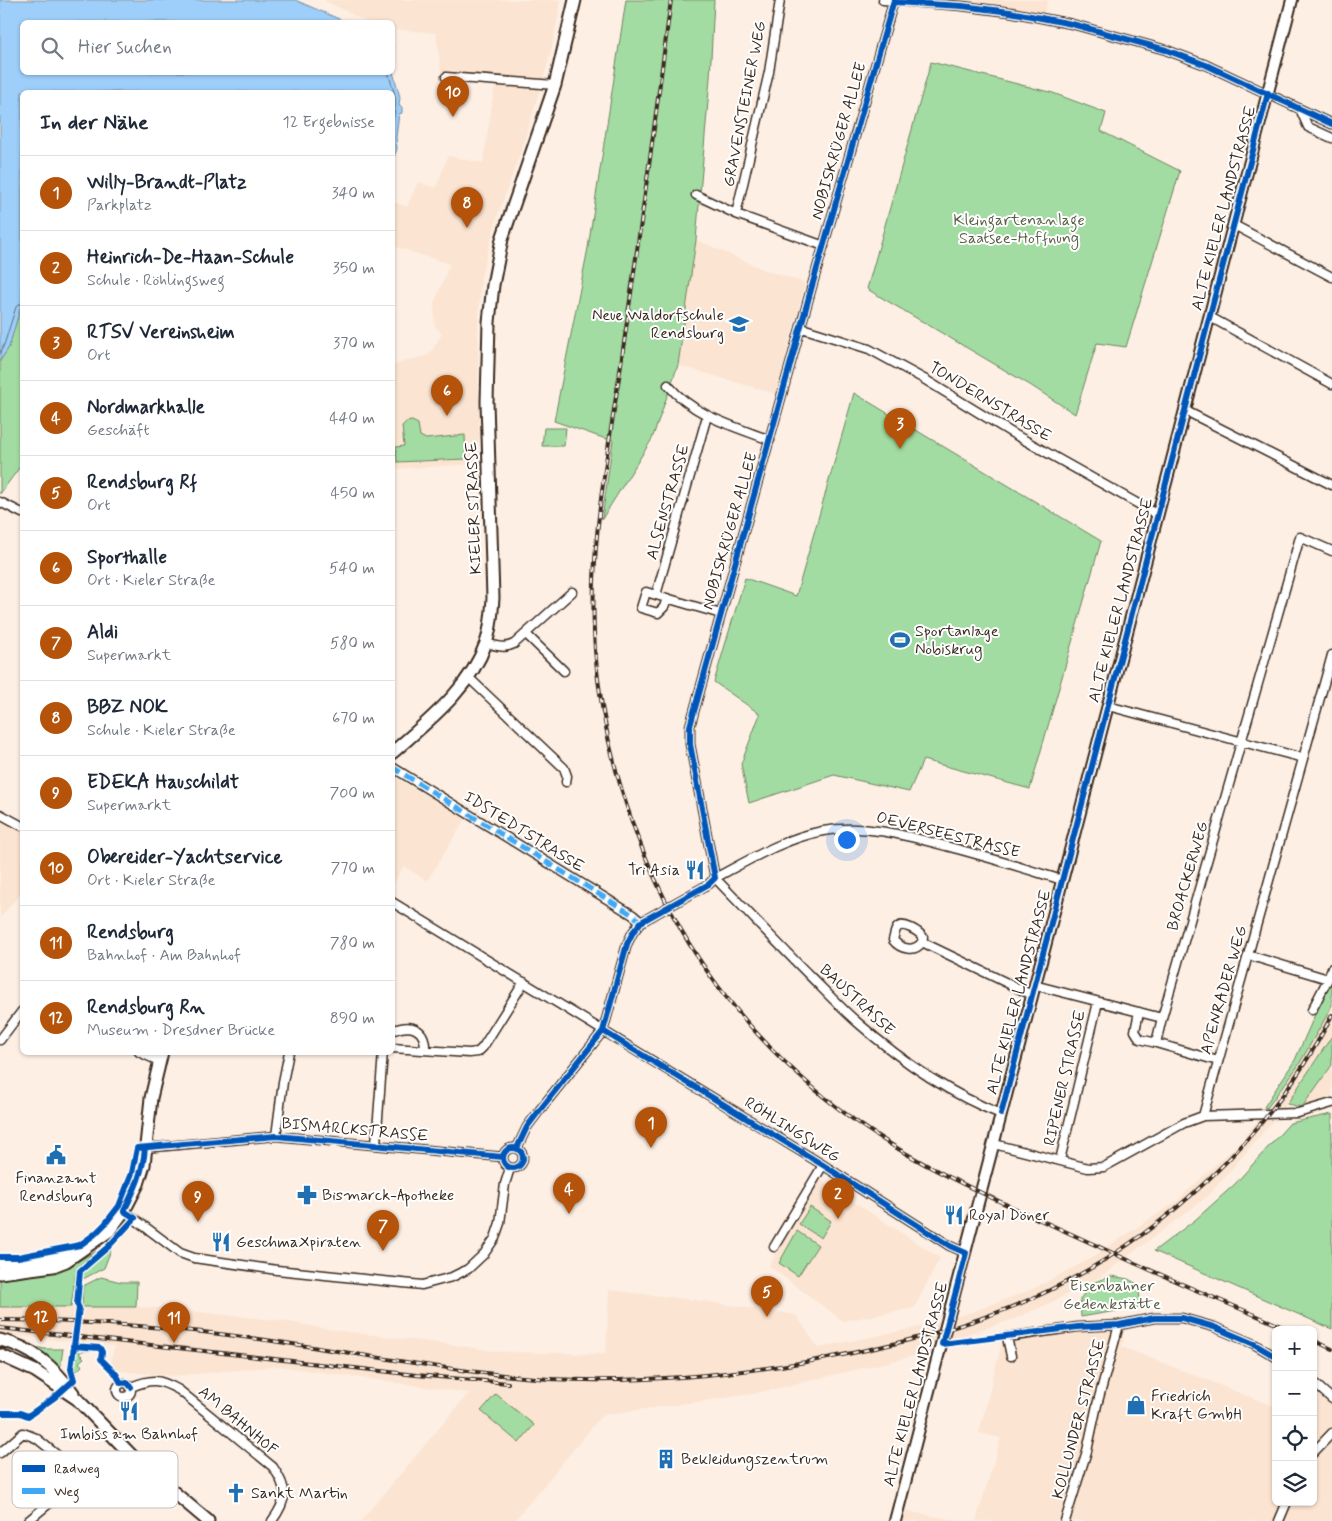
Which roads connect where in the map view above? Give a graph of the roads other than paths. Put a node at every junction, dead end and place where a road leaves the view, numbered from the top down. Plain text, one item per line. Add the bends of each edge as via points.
1 (575, 0) edge
2 (780, 0) edge
3 (883, 0) edge
4 (1292, 0) edge
5 (894, 1) edge
6 (446, 77) dead end
7 (555, 85) junction
8 (1268, 93) junction
9 (1300, 109) junction
10 (1332, 124) edge
11 (1332, 138) edge
12 (696, 195) dead end
13 (736, 214) junction
14 (1234, 225) junction
15 (824, 246) junction
16 (1332, 277) edge
17 (1210, 317) junction
18 (802, 328) junction
19 (1332, 384) edge
20 (668, 385) dead end
21 (1186, 411) junction
22 (707, 416) junction
23 (770, 440) junction
24 (1332, 485) edge
25 (0, 502) edge
26 (20, 512) edge
27 (1158, 516) junction
28 (1332, 551) edge
29 (572, 592) dead end
30 (656, 595) junction
31 (667, 598) junction
32 (721, 614) junction
33 (526, 634) junction
34 (486, 643) junction
35 (1332, 655) edge
36 (564, 671) dead end
37 (468, 677) junction
38 (1108, 706) junction
39 (1241, 742) junction
40 (395, 750) edge
41 (1303, 758) junction
42 (395, 769) edge
43 (566, 782) dead end
44 (0, 814) edge
45 (20, 825) edge
46 (715, 878) junction
47 (1062, 880) junction
48 (395, 904) edge
49 (641, 922) junction
50 (922, 942) dead end
51 (1248, 955) junction
52 (1332, 968) edge
53 (1328, 979) junction
54 (524, 982) junction
55 (1033, 990) junction
56 (1098, 1002) junction
57 (1312, 1010) dead end
58 (1139, 1012) junction
59 (20, 1014) edge
60 (1162, 1018) junction
61 (395, 1030) edge
62 (603, 1031) junction
63 (0, 1040) edge
64 (1156, 1043) junction
65 (395, 1048) edge
66 (425, 1050) junction
67 (288, 1055) edge
68 (383, 1055) edge
69 (160, 1057) edge
70 (1218, 1062) junction
71 (1332, 1103) edge
72 (1001, 1114) junction
73 (1203, 1116) junction
74 (276, 1136) junction
75 (376, 1144) junction
76 (994, 1144) junction
77 (145, 1148) junction
78 (517, 1148) junction
79 (503, 1156) junction
80 (1060, 1160) junction
81 (823, 1165) junction
82 (510, 1168) junction
83 (124, 1211) junction
84 (774, 1247) dead end
85 (78, 1253) junction
86 (966, 1253) junction
87 (0, 1262) edge
88 (0, 1274) edge
89 (1119, 1325) junction
90 (0, 1340) edge
91 (0, 1355) edge
92 (1272, 1355) edge
93 (1011, 1356) dead end
94 (1317, 1386) edge
95 (132, 1387) dead end
96 (77, 1399) junction
97 (1332, 1399) edge
98 (1332, 1433) edge
99 (1317, 1449) edge
100 (52, 1451) edge
101 (127, 1451) edge
102 (0, 1452) edge
103 (180, 1498) joint
104 (1285, 1506) edge
105 (44, 1508) edge
106 (28, 1521) edge
107 (195, 1521) edge
108 (208, 1521) edge
109 (272, 1521) edge
110 (895, 1521) edge
111 (1065, 1521) edge
112 (1279, 1521) edge

1 - 7 main road, KIELER STRASSE
2 - 13 street, GRAVENSTEINER WEG via 764,97
3 - 5 street
4 - 8 street, ALTE KIELER LANDSTRASSE
5 - 8 street via 962,6 1072,24 1166,50
5 - 15 street, NOBISKRÜGER ALLEE
6 - 7 street
7 - 34 main road, KIELER STRASSE via 502,239 493,284 487,402 493,598
8 - 9 street
8 - 14 street, ALTE KIELER LANDSTRASSE
9 - 10 street
9 - 11 street via 1308,127
12 - 13 street, GRAVENSTEINER WEG
13 - 15 street, GRAVENSTEINER WEG
14 - 16 street
14 - 17 street, ALTE KIELER LANDSTRASSE
15 - 18 street, NOBISKRÜGER ALLEE
17 - 19 street
17 - 21 street, ALTE KIELER LANDSTRASSE
18 - 23 street, NOBISKRÜGER ALLEE
18 - 27 street, TONDERNSTRASSE via 870,349
20 - 22 street via 678,398
21 - 24 street
21 - 27 street, ALTE KIELER LANDSTRASSE
22 - 23 street
22 - 30 street, ALSENSTRASSE
23 - 32 street, NOBISKRÜGER ALLEE
25 - 26 street
27 - 38 street, ALTE KIELER LANDSTRASSE
28 - 39 street, BROACKERWEG via 1300,537
29 - 33 street
30 - 31 street
30 - 31 street via 646,592 641,608 658,613
31 - 32 street
32 - 46 street, NOBISKRÜGER ALLEE via 690,726 690,744
33 - 34 street via 508,647
33 - 36 street
34 - 37 main road, KIELER STRASSE
35 - 41 street, APENRADER WEG
37 - 40 main road, KIELER STRASSE via 443,706
37 - 43 street via 564,768
38 - 39 street
38 - 47 street, ALTE KIELER LANDSTRASSE
39 - 41 street
39 - 60 street, BROACKERWEG
41 - 51 street, APENRADER WEG
42 - 49 street, IDSTEDTSTRASSE
44 - 45 street
46 - 47 street, OEVERSEESTRASSE via 796,839 822,831 857,828 922,839
46 - 49 street
46 - 72 street, BAUSTRASSE via 856,1022 927,1075 978,1106
47 - 55 street, ALTE KIELER LANDSTRASSE
48 - 54 street, RÖHLINGSWEG
49 - 62 street via 627,944
50 - 55 street
51 - 53 street
51 - 70 street, APENRADER WEG
52 - 53 street
53 - 57 street
54 - 62 street, RÖHLINGSWEG
54 - 66 street via 478,1052
55 - 56 street
55 - 72 street, ALTE KIELER LANDSTRASSE
56 - 58 street
56 - 80 street, RIPENER STRASSE
58 - 60 street
58 - 64 street via 1135,1031 1140,1039
59 - 63 street
60 - 64 street, BROACKERWEG
61 - 66 street via 416,1029 426,1040
62 - 78 street via 539,1111
62 - 81 street, RÖHLINGSWEG
64 - 70 street
65 - 66 street
67 - 74 street
68 - 75 street
69 - 77 main road
70 - 73 street, APENRADER WEG
71 - 73 street via 1298,1113
72 - 76 street, ALTE KIELER LANDSTRASSE
73 - 80 street via 1104,1167 1088,1168
74 - 75 street, BISMARCKSTRASSE
74 - 77 street, BISMARCKSTRASSE
75 - 79 street, BISMARCKSTRASSE
76 - 80 street
76 - 86 street, ALTE KIELER LANDSTRASSE
77 - 83 main road via 138,1184
78 - 79 street via 509,1148
78 - 82 street via 523,1155 523,1161 519,1166
79 - 82 street
81 - 84 street
81 - 86 street, RÖHLINGSWEG
82 - 83 street via 500,1223 484,1254 460,1273 422,1285 194,1258 180,1253
83 - 85 main road via 109,1231
85 - 87 main road via 43,1260
85 - 88 main road via 54,1266
86 - 110 street, ALTE KIELER LANDSTRASSE
89 - 92 street via 1154,1318 1182,1318 1214,1327
89 - 93 street via 1078,1326 1007,1337
89 - 111 street, KOLLUNDER STRASSE via 1087,1451
90 - 96 main road via 22,1347 42,1359 62,1378
91 - 96 main road via 35,1371
94 - 97 street
95 - 109 street, AM BAHNHOF via 148,1380 166,1383 179,1390 273,1467 285,1490 283,1504
96 - 101 main road
98 - 99 street
100 - 102 street via 36,1438 23,1433
103 - 107 main road
103 - 108 main road
104 - 112 street
105 - 106 street

